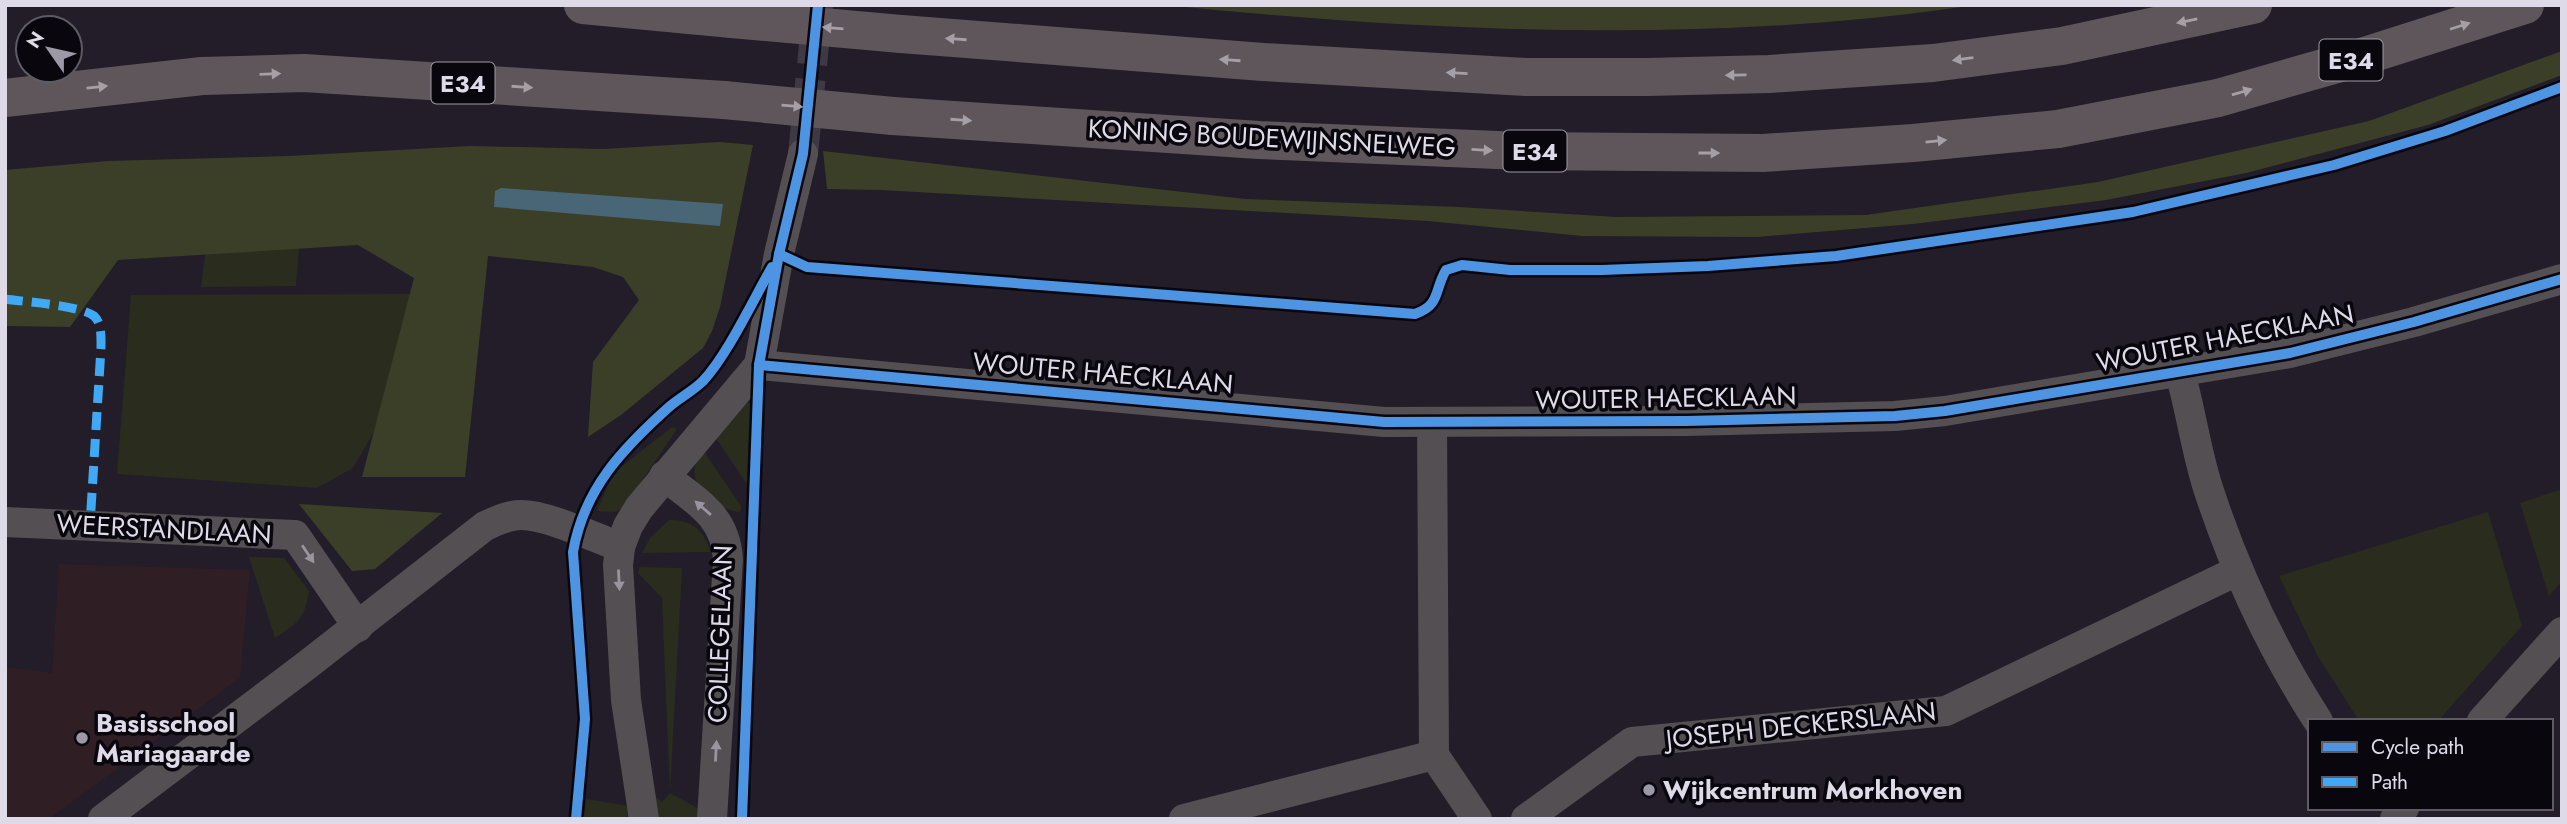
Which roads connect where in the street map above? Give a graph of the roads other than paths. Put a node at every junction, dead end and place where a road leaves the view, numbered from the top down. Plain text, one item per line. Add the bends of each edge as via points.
1 (583, 5) edge
2 (2253, 5) edge
3 (2525, 5) edge
4 (5, 98) edge
5 (803, 154) tunnel mouth
6 (2562, 279) edge
7 (759, 365) junction
8 (2180, 373) junction
9 (1432, 422) junction
10 (664, 477) junction
11 (5, 522) edge
12 (620, 547) junction
13 (2237, 571) junction
14 (358, 626) junction
15 (2562, 632) edge
16 (2317, 719) edge
17 (2484, 719) edge
18 (1434, 755) junction
19 (103, 819) edge
20 (644, 819) edge
21 (712, 819) edge
22 (1184, 819) edge
23 (1477, 819) edge
24 (1526, 819) edge

2 -> 1 highway, bridge via 2062,46 1933,63 1769,74 1525,77 1249,61
4 -> 3 highway, KONING BOUDEWIJNSNELWEG / E34, bridge via 202,76 304,73 1259,140 1521,151 1763,153 2058,129 2218,98
5 - 7 street
6 - 8 street, WOUTER HAECKLAAN via 2290,353
7 - 9 street, WOUTER HAECKLAAN via 1384,422
7 - 10 street
8 - 9 street, WOUTER HAECKLAAN via 1895,416
8 - 13 street via 2207,486
9 - 18 street
10 - 12 street via 639,508
21 -> 10 street, COLLEGELAAN via 727,541 708,511
11 -> 14 street, WEERSTANDLAAN via 295,535
12 - 14 street via 541,518 503,518 469,537
12 -> 20 street via 626,700
13 - 16 street via 2286,671
13 - 24 street, JOSEPH DECKERSLAAN via 1945,711 1632,742
14 - 19 street
15 - 17 street
18 - 22 street
18 - 23 street

